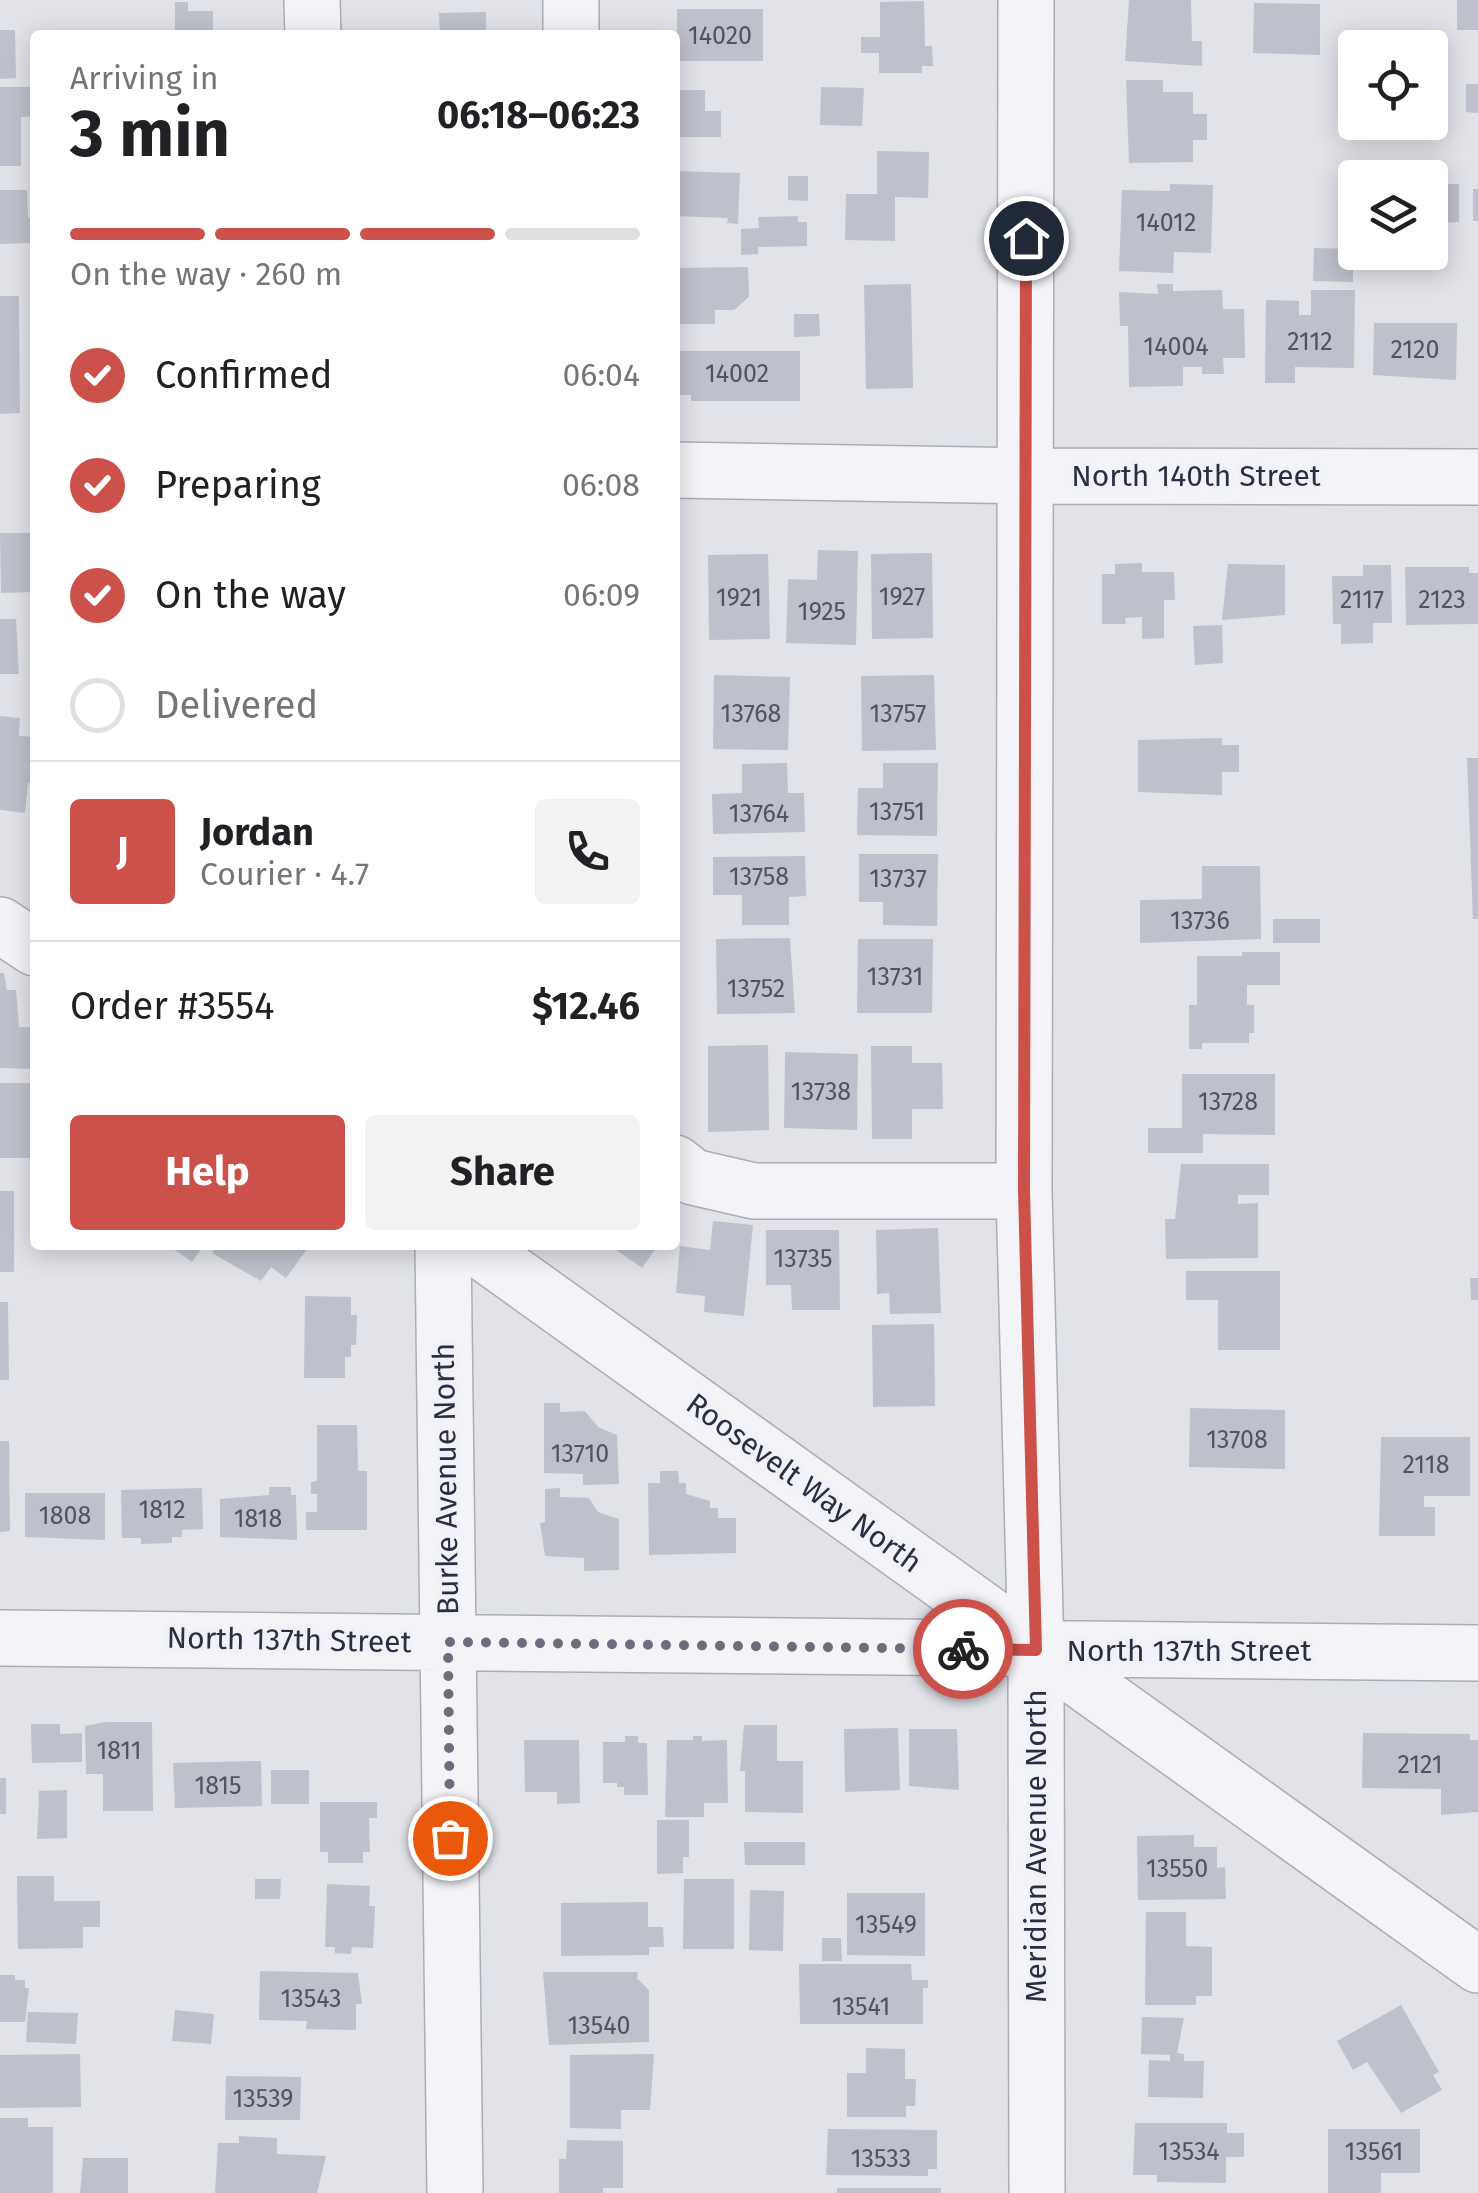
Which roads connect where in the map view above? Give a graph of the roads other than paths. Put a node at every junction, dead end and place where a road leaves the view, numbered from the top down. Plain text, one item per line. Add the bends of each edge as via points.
1 (312, 0) edge
2 (571, 0) edge
3 (1026, 0) edge
4 (313, 30) edge
5 (571, 30) edge
6 (680, 470) edge
7 (1026, 476) junction
8 (1478, 477) edge
9 (0, 924) edge
10 (30, 945) edge
11 (680, 1167) edge
12 (1024, 1191) junction
13 (443, 1250) edge
14 (480, 1250) edge
15 (0, 1638) edge
16 (448, 1642) junction
17 (1036, 1650) junction
18 (1478, 1652) edge
19 (1478, 1965) edge
20 (456, 2193) edge
21 (1037, 2193) edge

1 - 4 street
2 - 5 street
3 - 7 street, Meridian Avenue North
6 - 7 street, North 140th Street
7 - 8 street, North 140th Street
7 - 12 street, Meridian Avenue North
9 - 10 street
11 - 12 street via 693,1177 754,1191
12 - 17 street, Meridian Avenue North
13 - 16 street, Burke Avenue North
14 - 17 street, Roosevelt Way North
15 - 16 street, North 137th Street
16 - 17 street, North 137th Street
16 - 20 street, Burke Avenue North
17 - 18 street, North 137th Street
17 - 19 street, Roosevelt Way North
17 - 21 street, Meridian Avenue North

